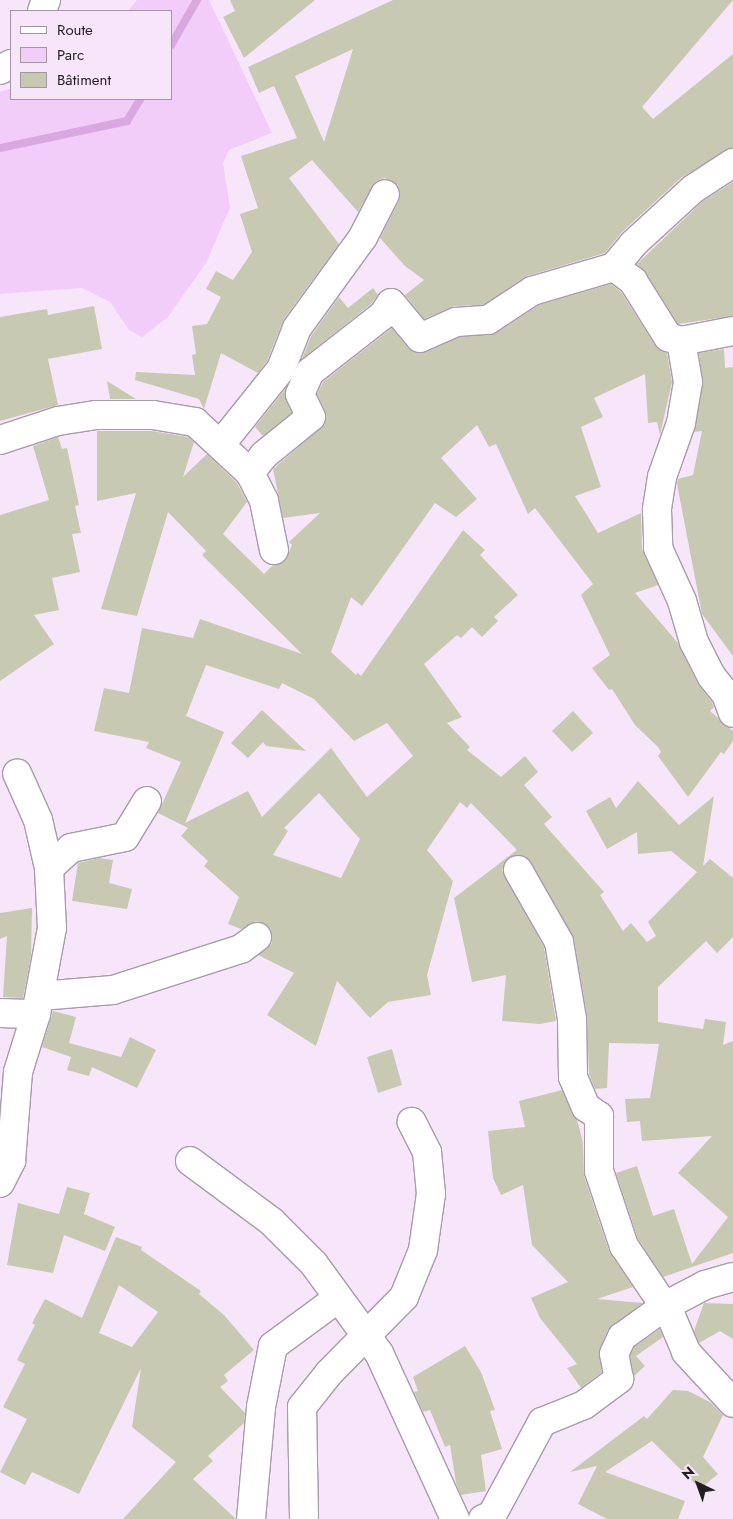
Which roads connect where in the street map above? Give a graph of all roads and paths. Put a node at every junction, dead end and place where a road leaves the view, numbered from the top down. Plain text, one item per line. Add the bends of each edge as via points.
1 (733, 163) edge
2 (385, 194) dead end
3 (614, 267) junction
4 (733, 331) edge
5 (681, 341) junction
6 (0, 440) edge
7 (221, 444) junction
8 (250, 473) junction
9 (274, 550) dead end
10 (733, 713) edge
11 (17, 773) dead end
12 (147, 802) dead end
13 (49, 868) junction
14 (518, 870) dead end
15 (257, 937) dead end
16 (38, 1005) junction
17 (0, 1013) edge
18 (412, 1122) dead end
19 (190, 1161) dead end
20 (0, 1183) edge
21 (733, 1277) edge
22 (338, 1298) junction
23 (665, 1306) junction
24 (365, 1338) junction
25 (733, 1403) edge
26 (251, 1519) edge
27 (304, 1519) edge
28 (455, 1519) edge
29 (483, 1519) edge

1 - 3 street via 693,189 632,244
2 - 7 street via 364,237 297,328 281,370
3 - 5 street via 633,281 668,337
3 - 8 street via 532,291 488,320 456,322 420,338 391,302 383,315 310,372 300,394 311,417 264,454
4 - 5 street
5 - 10 street via 688,382 681,424 661,485 657,510 658,548 682,601 694,642 712,677 726,694
6 - 7 street via 58,421 97,416 152,415 195,422
7 - 8 street
8 - 9 street via 264,501
11 - 13 street via 38,820
12 - 13 street via 125,837 71,848
13 - 16 street via 52,928
14 - 23 street via 559,942 572,1019 573,1078 586,1107 599,1116 599,1171 624,1246
15 - 16 street via 241,949 113,990
16 - 17 street
16 - 20 street via 18,1072 11,1161
18 - 24 street via 428,1152 431,1194 423,1250 404,1297
19 - 22 street via 272,1222 314,1264
21 - 23 street via 705,1285
22 - 24 street
22 - 26 street via 273,1346 261,1407
23 - 25 street via 686,1352
23 - 29 street via 622,1337 614,1354 619,1379 584,1405 542,1422 492,1515
24 - 27 street via 329,1373 302,1407
24 - 28 street via 379,1353

